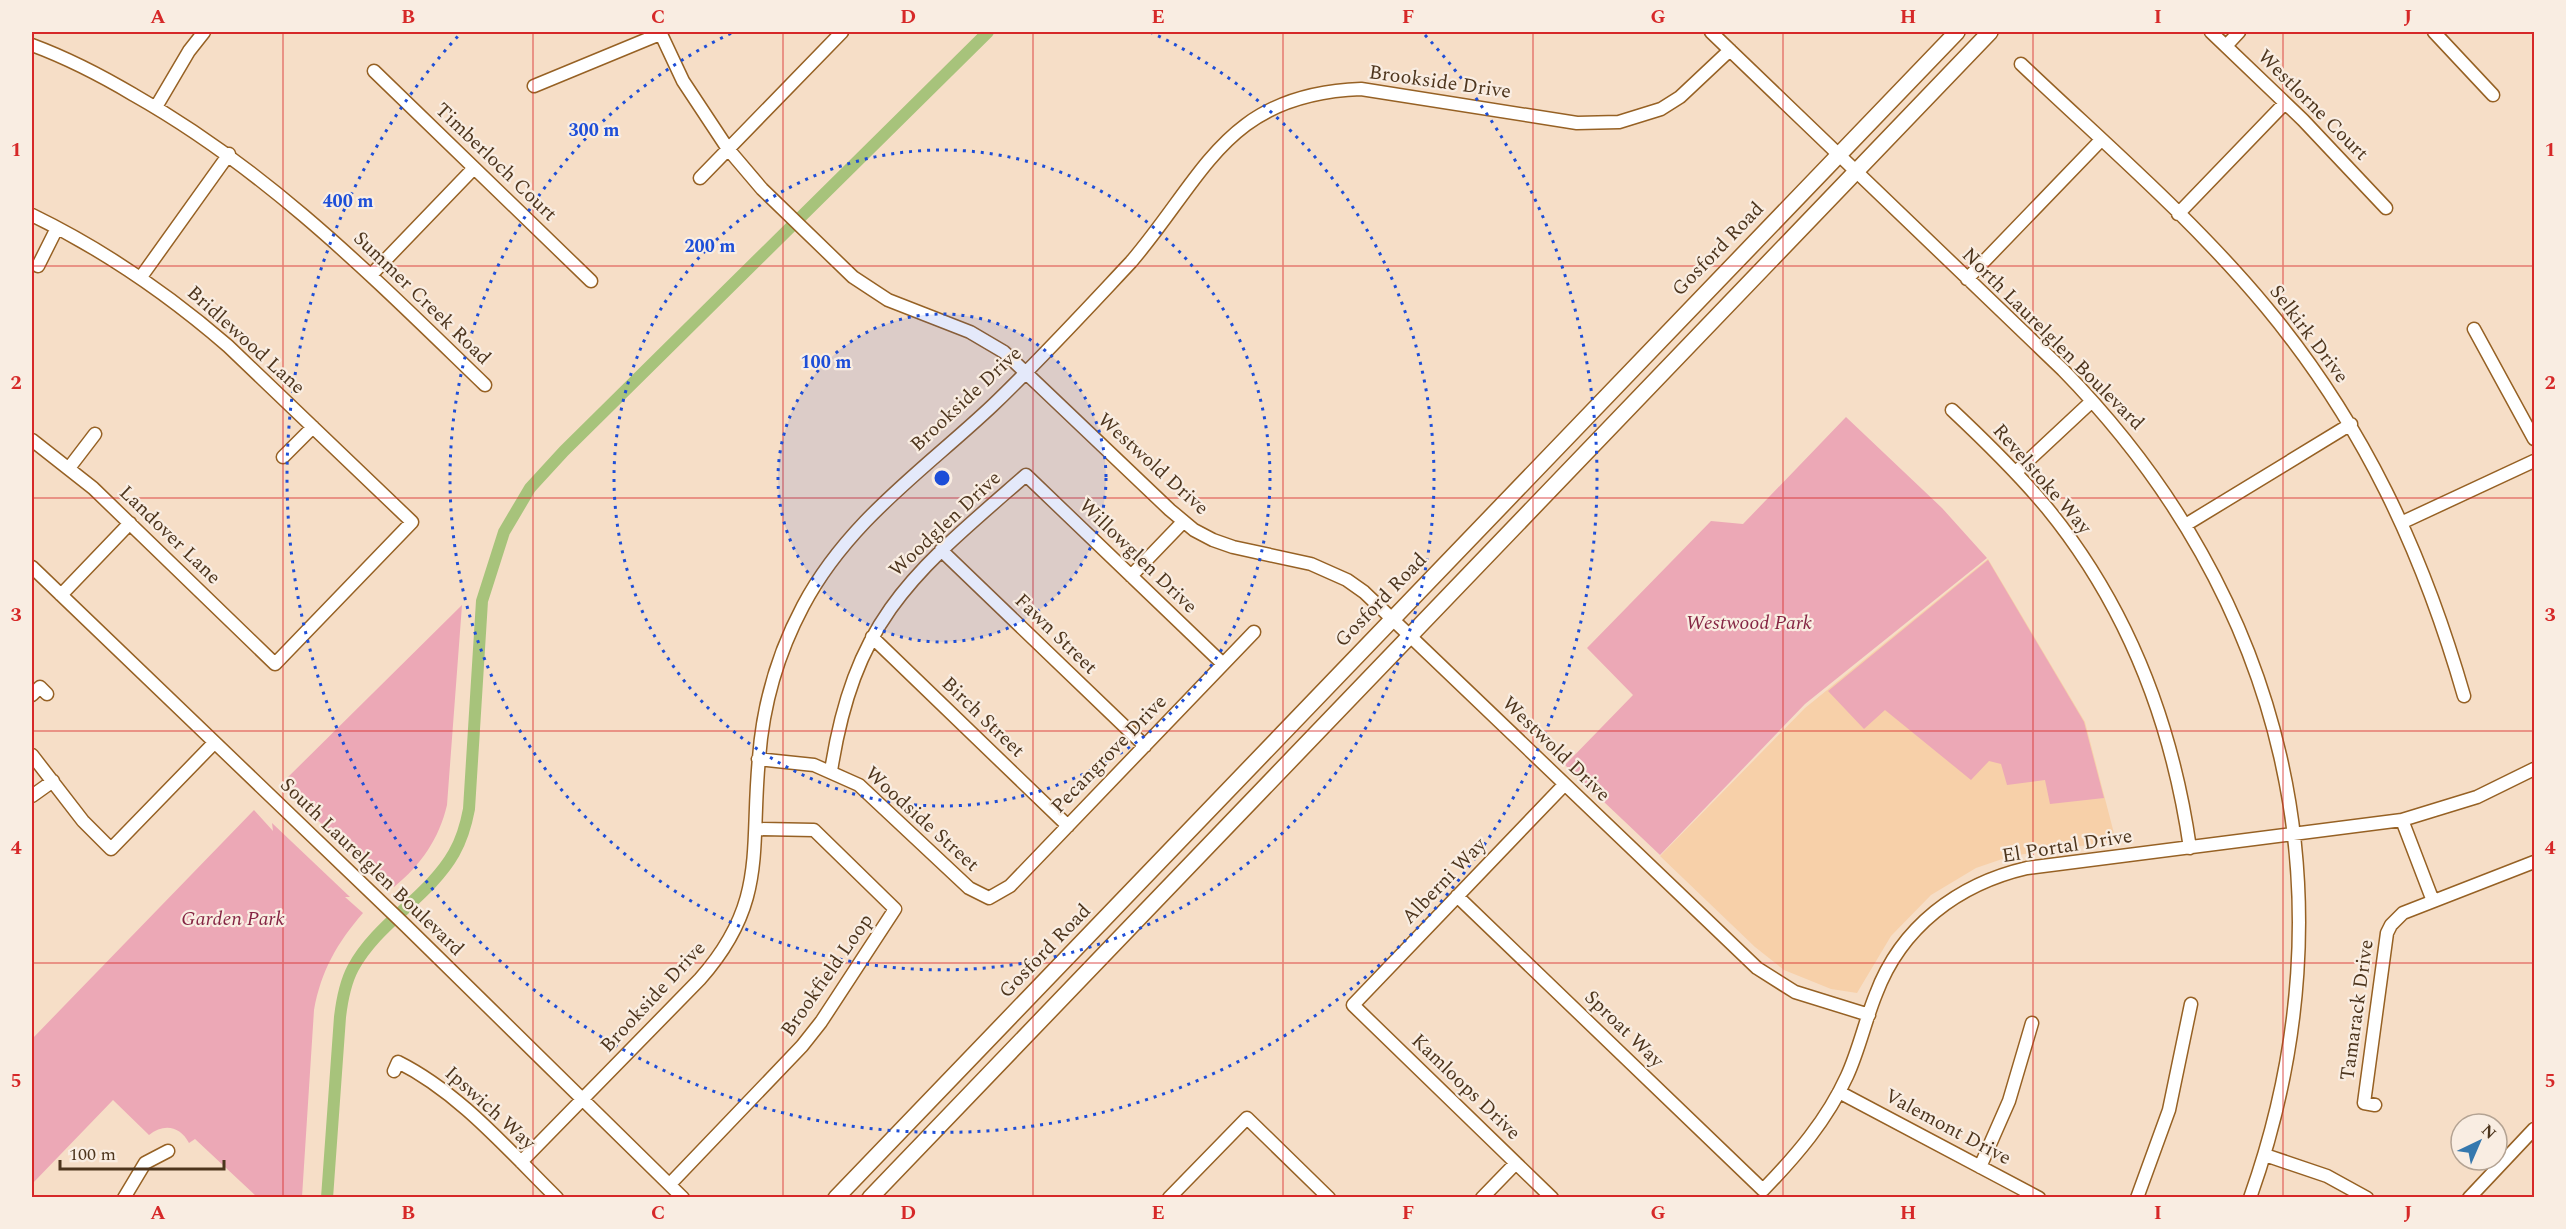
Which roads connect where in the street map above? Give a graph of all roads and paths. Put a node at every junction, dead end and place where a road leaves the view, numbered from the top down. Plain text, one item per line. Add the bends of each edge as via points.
1 (204, 32) edge
2 (842, 32) edge
3 (1711, 32) edge
4 (1958, 32) edge
5 (1990, 32) edge
6 (2211, 32) edge
7 (2240, 32) edge
8 (2434, 32) edge
9 (660, 33) edge
10 (32, 45) edge
11 (2226, 46) junction
12 (1730, 50) junction
13 (2021, 64) dead end
14 (374, 71) dead end
15 (534, 86) dead end
16 (2493, 95) dead end
17 (2285, 103) junction
18 (156, 107) junction
19 (2100, 140) junction
20 (728, 149) junction
21 (229, 154) junction
22 (1839, 154) junction
23 (474, 168) junction
24 (1857, 171) junction
25 (700, 178) dead end
26 (2386, 208) dead end
27 (2178, 214) junction
28 (32, 215) edge
29 (57, 228) junction
30 (38, 266) dead end
31 (370, 275) junction
32 (141, 277) junction
33 (1967, 279) junction
34 (591, 281) dead end
35 (2474, 329) dead end
36 (1026, 372) junction
37 (485, 385) dead end
38 (2092, 401) junction
39 (1952, 410) dead end
40 (2351, 424) junction
41 (313, 427) junction
42 (95, 434) dead end
43 (2535, 439) edge
44 (32, 440) edge
45 (283, 457) dead end
46 (2535, 461) edge
47 (69, 468) junction
48 (2016, 472) junction
49 (1026, 475) joint
50 (1183, 522) junction
51 (2403, 522) junction
52 (130, 523) junction
53 (2187, 524) junction
54 (941, 550) junction
55 (32, 567) edge
56 (1131, 576) junction
57 (61, 595) junction
58 (1392, 618) junction
59 (1254, 632) dead end
60 (1410, 635) junction
61 (872, 637) junction
62 (275, 663) joint
63 (1223, 664) junction
64 (47, 694) dead end
65 (32, 695) edge
66 (2464, 696) dead end
67 (214, 743) junction
68 (1145, 746) junction
69 (32, 755) edge
70 (758, 759) junction
71 (2535, 769) edge
72 (831, 771) junction
73 (53, 781) junction
74 (1564, 784) junction
75 (32, 796) edge
76 (2402, 820) junction
77 (1068, 826) junction
78 (756, 829) junction
79 (2294, 836) junction
80 (2190, 848) junction
81 (2535, 862) edge
82 (1457, 896) junction
83 (989, 898) joint
84 (2433, 901) junction
85 (2191, 1004) dead end
86 (1353, 1005) joint
87 (1869, 1014) junction
88 (2032, 1023) dead end
89 (393, 1071) dead end
90 (1839, 1092) junction
91 (582, 1100) junction
92 (2375, 1105) dead end
93 (2535, 1129) edge
94 (168, 1151) dead end
95 (2265, 1155) junction
96 (521, 1162) junction
97 (1516, 1163) junction
98 (1980, 1167) junction
99 (669, 1184) junction
100 (1763, 1190) joint
101 (124, 1197) edge
102 (557, 1197) edge
103 (683, 1197) edge
104 (836, 1197) edge
105 (870, 1197) edge
106 (1169, 1197) edge
107 (1329, 1197) edge
108 (1482, 1197) edge
109 (1552, 1197) edge
110 (2038, 1197) edge
111 (2137, 1197) edge
112 (2250, 1197) edge
113 (2367, 1197) edge
114 (2469, 1197) edge

1 - 18 street
2 - 20 street
3 - 12 street, North Laurelglen Boulevard
4 - 22 main road, Gosford Road
5 - 24 main road
6 - 11 street, Westlorne Court
7 - 11 street
8 - 16 street
9 - 15 street
9 - 20 street, Westwold Drive via 695,101
10 - 18 street, Summer Creek Road
11 - 17 street, Westlorne Court
12 - 22 street, North Laurelglen Boulevard
12 - 36 street, Brookside Drive via 1680,97 1661,109 1620,122 1577,123 1362,89 1317,94 1274,108 1215,151 1131,262
13 - 19 street, Selkirk Drive
14 - 23 street, Timberloch Court
17 - 26 street, Westlorne Court
17 - 27 street
18 - 21 street, Summer Creek Road
19 - 27 street, Selkirk Drive
19 - 33 street
20 - 25 street
20 - 36 street, Westwold Drive via 762,189 853,277 872,291 987,340
21 - 31 street, Summer Creek Road via 321,228
21 - 32 street
22 - 24 street, North Laurelglen Boulevard
22 - 58 main road, Gosford Road
23 - 31 street
23 - 34 street, Timberloch Court
24 - 33 street, North Laurelglen Boulevard
24 - 60 main road
27 - 40 street, Selkirk Drive via 2265,305
28 - 29 street, Bridlewood Lane
29 - 30 street
29 - 32 street, Bridlewood Lane
31 - 37 street, Summer Creek Road
32 - 41 street, Bridlewood Lane via 228,346
33 - 38 street, North Laurelglen Boulevard
35 - 43 street
36 - 50 street, Westwold Drive
36 - 70 street, Brookside Drive via 883,501 820,576 776,671
38 - 48 street
38 - 53 street, North Laurelglen Boulevard via 2136,452
39 - 48 street, Revelstoke Way
40 - 51 street, Selkirk Drive
40 - 53 street
41 - 45 street
41 - 62 street, Bridlewood Lane via 412,522
42 - 47 street
44 - 47 street, Landover Lane
46 - 51 street
47 - 52 street, Landover Lane
48 - 80 street, Revelstoke Way via 2068,535 2127,635 2166,733
49 - 54 street, Woodglen Drive
49 - 56 street, Willowglen Drive
50 - 56 street
50 - 58 street, Westwold Drive via 1233,547 1328,570 1364,592
51 - 66 street, Selkirk Drive via 2436,603
52 - 57 street
52 - 62 street, Landover Lane
53 - 79 street, North Laurelglen Boulevard via 2219,583 2251,657 2279,748
54 - 61 street, Woodglen Drive via 899,594
54 - 68 street, Fawn Street
55 - 57 street, South Laurelglen Boulevard
56 - 63 street, Willowglen Drive
57 - 67 street, South Laurelglen Boulevard
58 - 60 street, Westwold Drive
58 - 104 main road, Gosford Road
59 - 63 street, Pecangrove Drive
60 - 74 street, Westwold Drive
60 - 105 main road
61 - 72 street, Woodglen Drive via 849,688
61 - 77 street, Birch Street
63 - 68 street, Pecangrove Drive
64 - 65 street via 40,687
67 - 73 street via 111,849 83,821
67 - 91 street, South Laurelglen Boulevard
68 - 77 street, Pecangrove Drive
69 - 73 street
70 - 72 street, Woodside Street via 794,761
70 - 78 street, Brookside Drive
71 - 76 street, El Portal Drive via 2477,797
72 - 83 street, Woodside Street via 874,796 969,888
73 - 75 street
74 - 82 street, Alberni Way
74 - 87 street, Westwold Drive via 1757,968 1796,992
76 - 79 street, El Portal Drive
76 - 84 street
77 - 83 street, Pecangrove Drive via 1010,886
78 - 91 street, Brookside Drive via 749,890 723,949 700,979
78 - 99 street, Brookfield Loop via 814,830 896,909 802,1046
79 - 80 street, El Portal Drive
79 - 95 street, North Laurelglen Boulevard via 2300,907 2297,988 2287,1068
80 - 87 street, El Portal Drive via 2027,868 1987,879 1965,890 1908,937 1885,972
81 - 84 street, Tamarack Drive
82 - 86 street, Alberni Way
82 - 100 street, Sproat Way
84 - 92 street, Tamarack Drive via 2403,913 2387,933 2364,1103
85 - 111 street via 2169,1110
86 - 97 street, Kamloops Drive
87 - 90 street, El Portal Drive
88 - 98 street via 2009,1101
89 - 96 street, Ipswich Way via 398,1062 432,1082
90 - 98 street, Valemont Drive
90 - 100 street, El Portal Drive via 1806,1143
91 - 96 street, Brookside Drive
91 - 99 street, South Laurelglen Boulevard
93 - 114 street
94 - 101 street via 145,1163
95 - 112 street, North Laurelglen Boulevard
95 - 113 street via 2327,1176
96 - 102 street, Ipswich Way
97 - 108 street
97 - 109 street, Kamloops Drive
98 - 110 street, Valemont Drive
99 - 103 street, South Laurelglen Boulevard
106 - 107 street via 1247,1118

